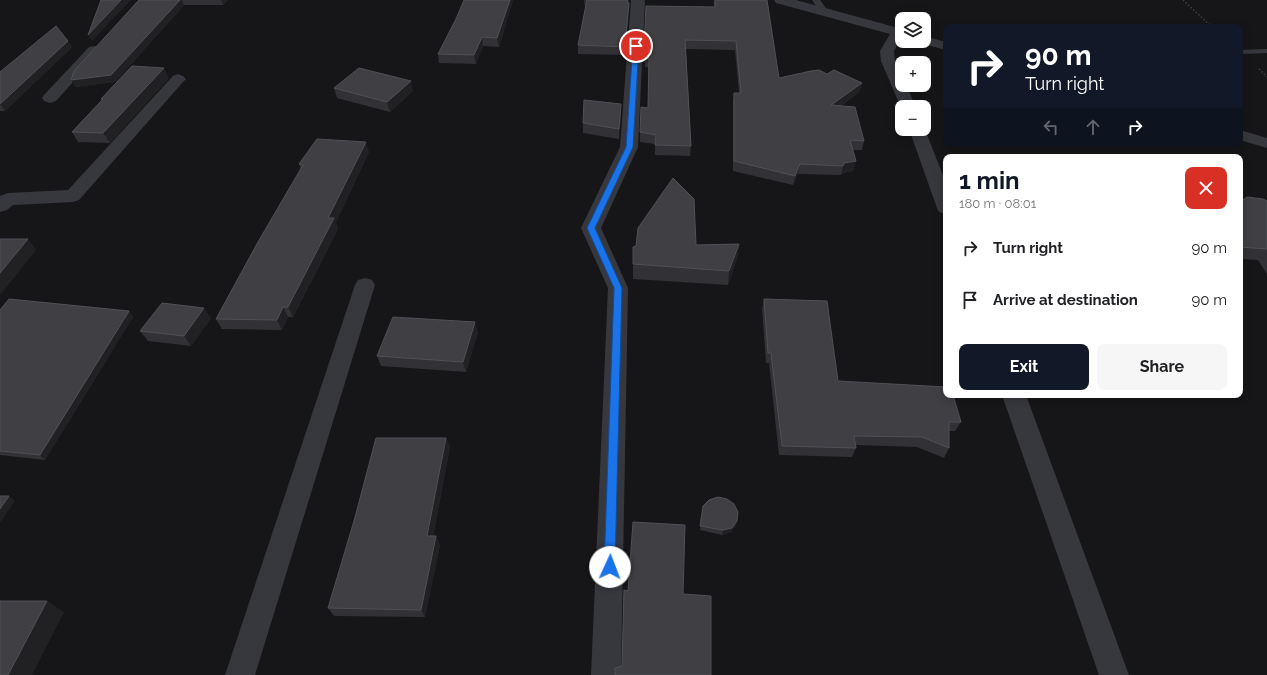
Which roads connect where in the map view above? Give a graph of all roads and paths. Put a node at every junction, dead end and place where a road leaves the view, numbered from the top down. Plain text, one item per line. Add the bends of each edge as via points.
1 (638, 0) edge
2 (781, 0) edge
3 (1183, 0) edge
4 (820, 5) edge
5 (1209, 24) edge
6 (895, 30) edge
7 (895, 39) edge
8 (103, 40) edge
9 (931, 42) edge
10 (943, 45) edge
11 (1267, 51) edge
12 (1243, 52) edge
13 (178, 79) dead end
14 (50, 98) dead end
15 (905, 100) edge
16 (920, 136) edge
17 (1243, 136) edge
18 (1267, 143) edge
19 (943, 200) edge
20 (0, 206) edge
21 (365, 285) dead end
22 (1015, 398) edge
23 (240, 675) edge
24 (606, 675) edge
25 (1114, 675) edge

1 - 24 street via 629,147 591,228 618,288
2 - 4 street
3 - 5 path
4 - 6 street
7 - 15 street via 887,51 888,61
8 - 14 street
9 - 10 street
11 - 12 lane
13 - 20 street via 74,196 8,199
16 - 19 street
17 - 18 street
21 - 23 street
22 - 25 street

